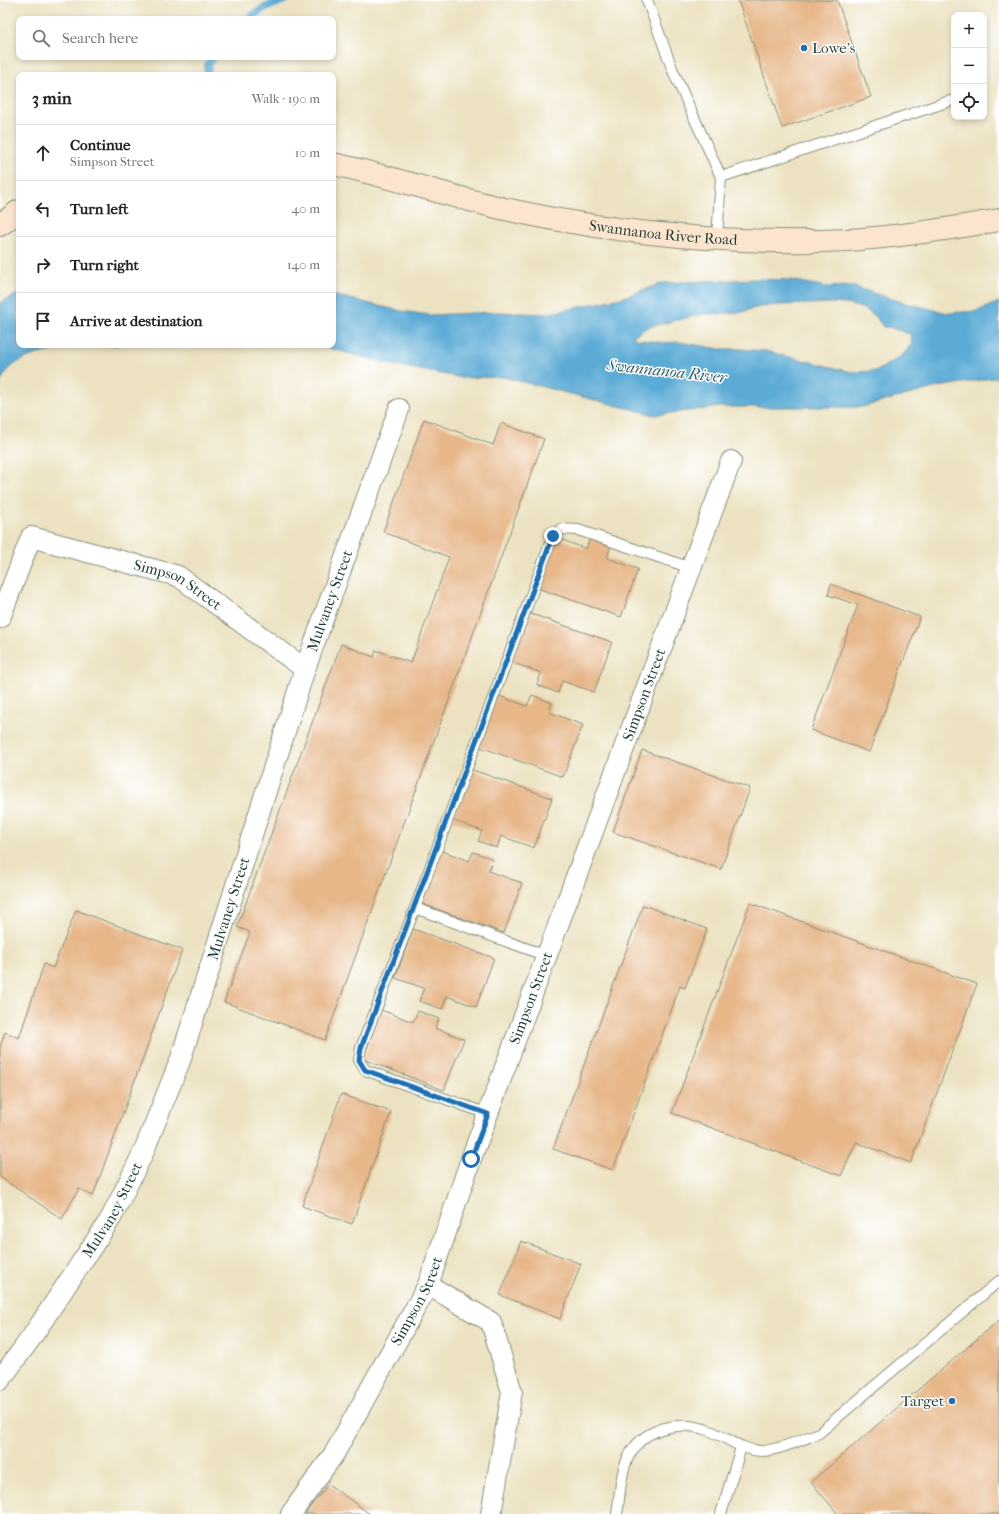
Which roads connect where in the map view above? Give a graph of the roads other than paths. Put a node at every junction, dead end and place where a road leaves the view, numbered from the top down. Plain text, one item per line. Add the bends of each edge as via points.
1 (647, 0) edge
2 (950, 101) dead end
3 (336, 165) edge
4 (721, 177) junction
5 (16, 213) edge
6 (999, 220) edge
7 (0, 225) edge
8 (717, 238) junction
9 (399, 409) dead end
10 (731, 461) dead end
11 (691, 568) junction
12 (0, 618) edge
13 (305, 669) junction
14 (415, 908) junction
15 (547, 956) junction
16 (488, 1114) junction
17 (999, 1281) edge
18 (428, 1284) junction
19 (0, 1380) edge
20 (740, 1447) junction
21 (291, 1514) edge
22 (491, 1514) edge
23 (617, 1514) edge
24 (721, 1514) edge

1 - 4 lane via 673,71
2 - 4 lane
3 - 8 main road, Swannanoa River Road via 513,211 608,228
4 - 8 lane
5 - 7 main road
6 - 8 main road, Swannanoa River Road via 917,233 848,240 782,241
9 - 13 street, Mulvaney Street
10 - 11 street, Simpson Street
11 - 14 lane via 578,530 561,529 553,536
11 - 15 street, Simpson Street
12 - 13 street, Simpson Street via 31,537 178,576
13 - 19 street, Mulvaney Street via 180,1061 143,1153 111,1218
14 - 15 lane
14 - 16 lane via 361,1048 359,1060 365,1070
15 - 16 street, Simpson Street
16 - 18 street, Simpson Street
17 - 20 lane via 819,1433 762,1451
18 - 21 street, Simpson Street via 334,1454
18 - 22 street via 491,1322 512,1392
20 - 23 lane via 700,1428 679,1425 659,1429 639,1443 629,1455
20 - 24 lane

